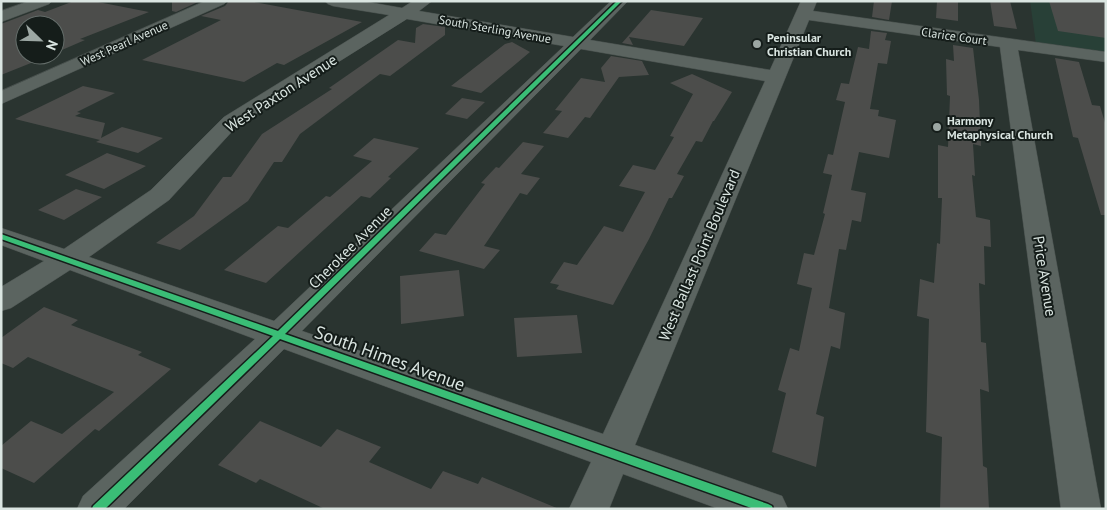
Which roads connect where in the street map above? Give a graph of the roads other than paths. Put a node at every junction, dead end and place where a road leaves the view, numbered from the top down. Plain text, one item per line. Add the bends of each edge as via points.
1 (44, 1) edge
2 (218, 1) edge
3 (333, 1) edge
4 (424, 1) edge
5 (620, 1) edge
6 (806, 8) edge
7 (404, 14) junction
8 (1, 17) edge
9 (576, 43) junction
10 (1008, 43) junction
11 (1106, 57) edge
12 (775, 78) junction
13 (1, 98) edge
14 (1, 236) edge
15 (68, 259) junction
16 (1, 301) edge
17 (280, 334) junction
18 (613, 453) junction
19 (97, 509) edge
20 (589, 509) edge
21 (768, 509) edge
22 (1082, 509) edge

1 - 8 street
2 - 13 street, West Pearl Avenue
3 - 7 street, South Sterling Avenue
4 - 7 street, West Paxton Avenue
5 - 9 street, Cherokee Avenue
6 - 10 street, Clarice Court
6 - 12 street, West Ballast Point Boulevard
7 - 9 street, South Sterling Avenue
7 - 15 street, West Paxton Avenue via 231,122 160,195
9 - 12 street, South Sterling Avenue
9 - 17 street, Cherokee Avenue
10 - 11 street, Clarice Court
10 - 22 street, Price Avenue
12 - 18 street, West Ballast Point Boulevard
14 - 15 street, South Himes Avenue
15 - 16 street, West Paxton Avenue
15 - 17 street, South Himes Avenue
17 - 18 street, South Himes Avenue
17 - 19 street, Cherokee Avenue
18 - 20 street, West Ballast Point Boulevard
18 - 21 street, South Himes Avenue

